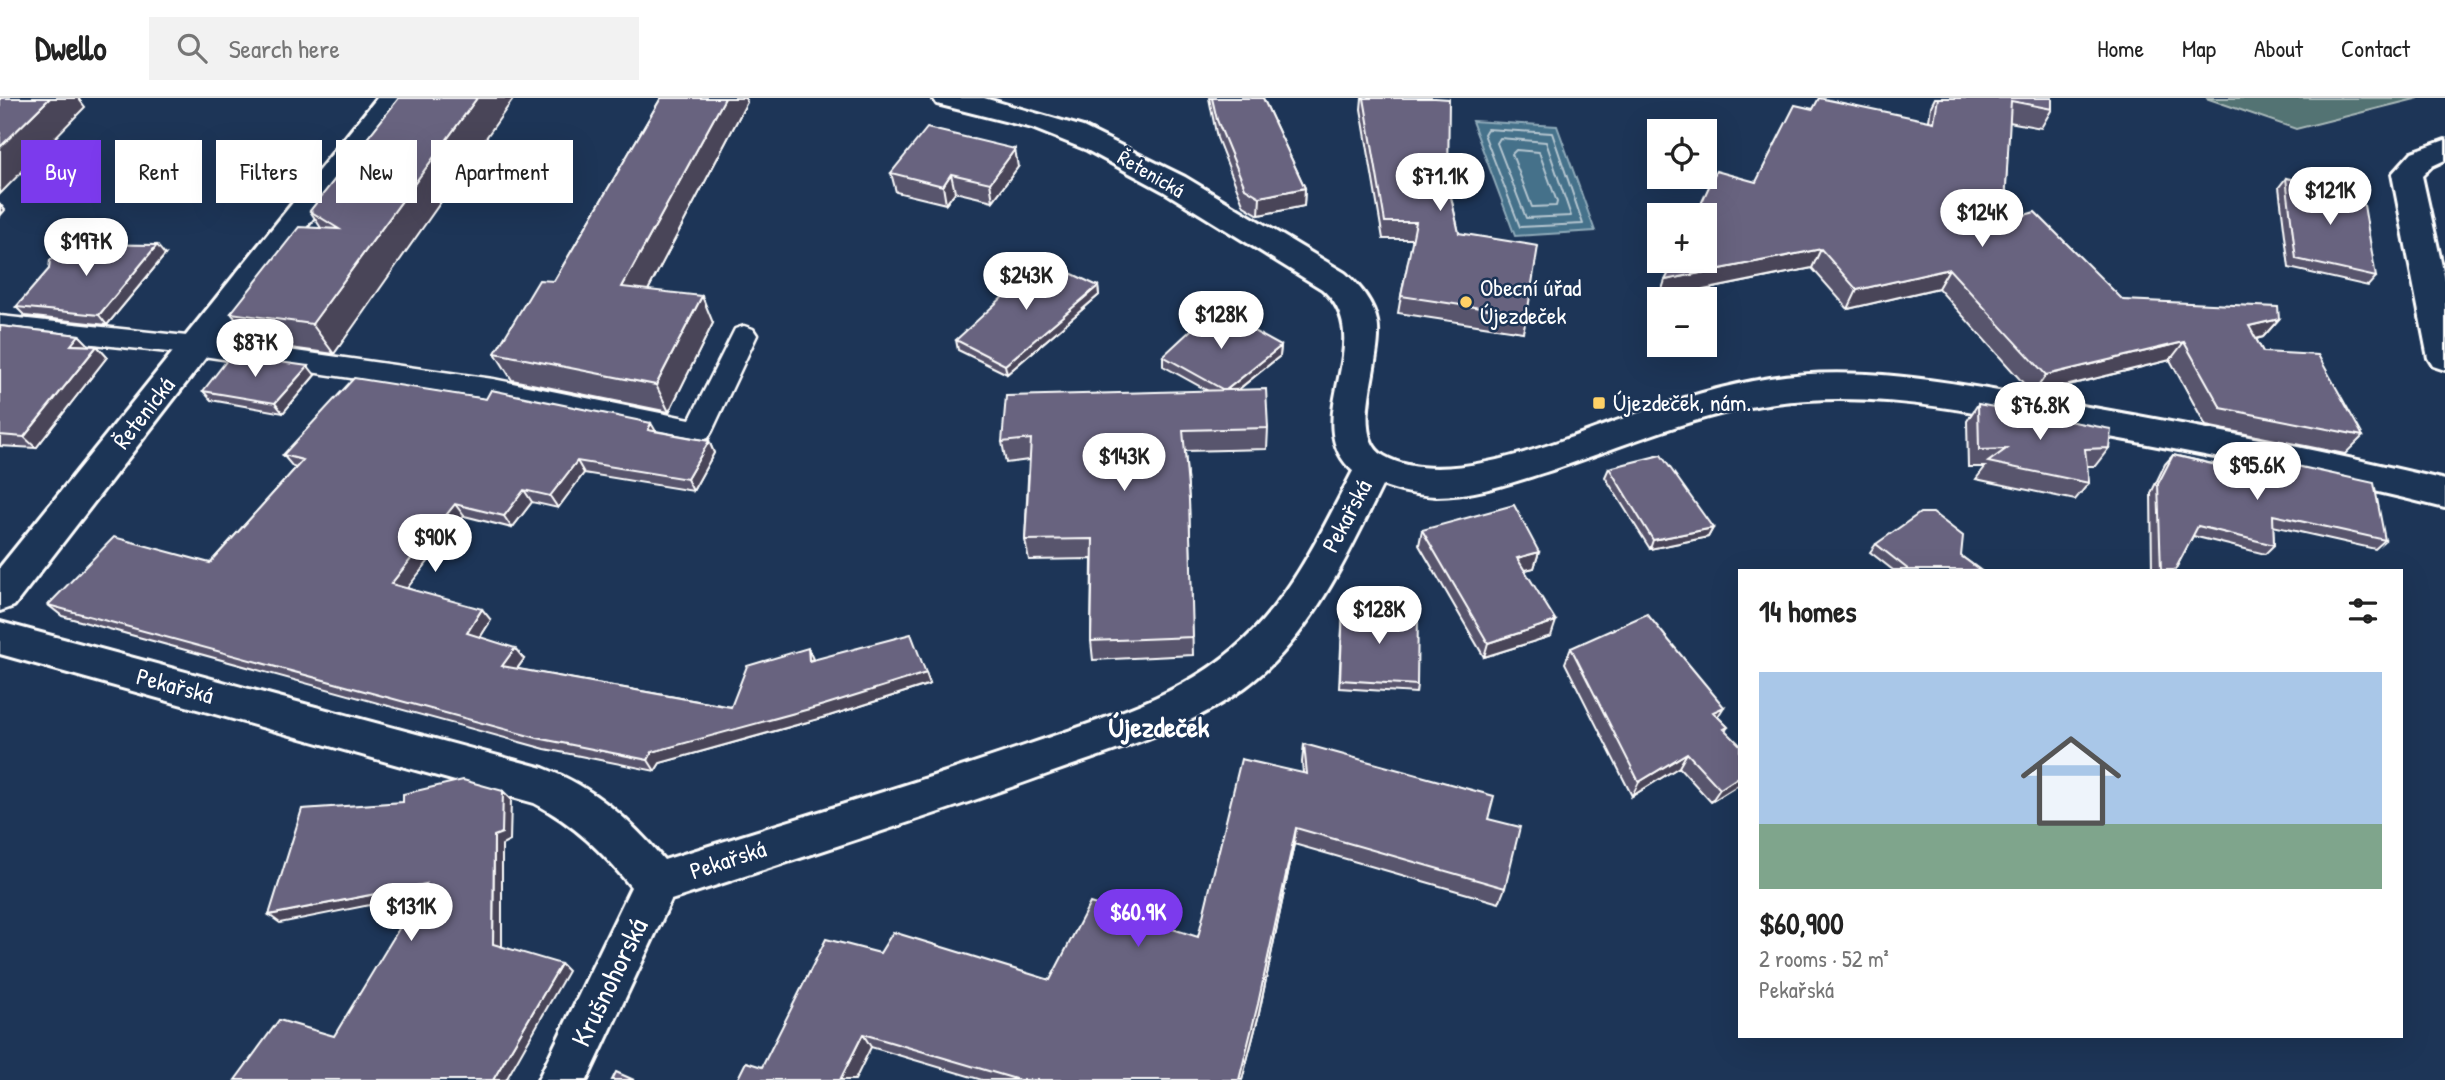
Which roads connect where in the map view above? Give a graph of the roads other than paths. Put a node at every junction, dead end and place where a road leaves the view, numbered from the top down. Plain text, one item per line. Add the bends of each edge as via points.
1 (392, 98) edge
2 (947, 98) edge
3 (2445, 149) edge
4 (0, 326) edge
5 (744, 335) dead end
6 (196, 346) junction
7 (2445, 358) edge
8 (1373, 468) junction
9 (2445, 494) edge
10 (0, 596) edge
11 (0, 638) edge
12 (656, 884) junction
13 (562, 1080) edge

1 - 6 street, Řetenická
2 - 8 street, Řetenická via 1045,123 1115,153 1339,285 1354,302 1361,326 1351,445
3 - 7 street via 2422,159 2407,174
4 - 6 lane
5 - 6 lane via 698,431 493,389
6 - 10 street, Řetenická
8 - 9 street via 1421,482 1476,479 1749,394 1822,385 1890,388 2230,445
8 - 12 street, Pekařská via 1303,597 1282,626 1256,654 1184,702 986,778
11 - 12 street, Pekařská via 542,787 600,820
12 - 13 street, Krušnohorská

